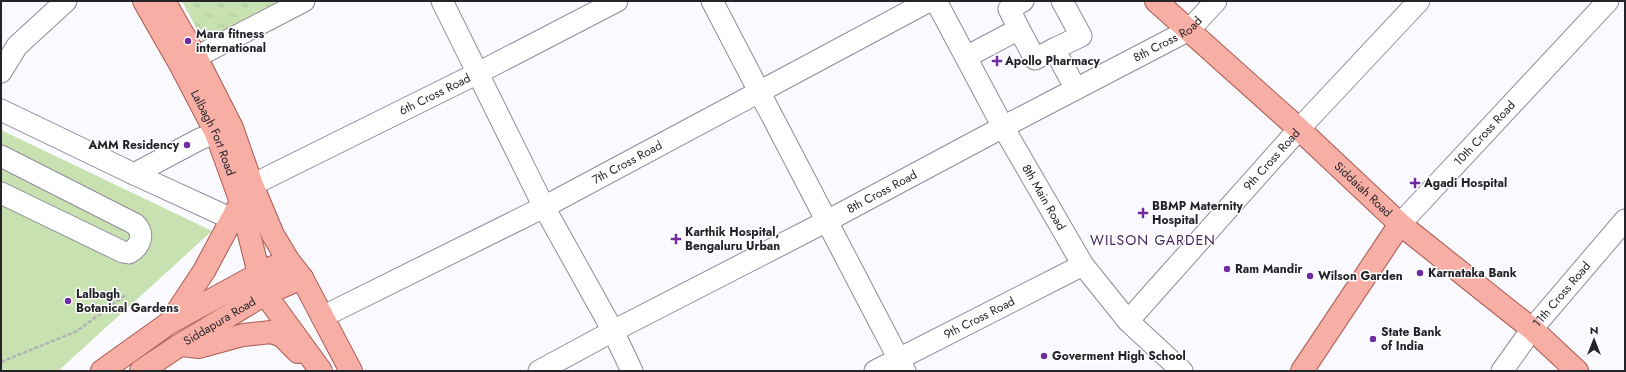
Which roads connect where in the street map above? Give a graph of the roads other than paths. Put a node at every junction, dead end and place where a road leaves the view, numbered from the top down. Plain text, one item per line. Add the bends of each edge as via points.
1 (66, 1) edge
2 (144, 1) edge
3 (164, 1) edge
4 (304, 1) edge
5 (442, 1) edge
6 (617, 1) edge
7 (712, 1) edge
8 (929, 1) edge
9 (936, 1) edge
10 (1023, 1) edge
11 (1062, 1) edge
12 (1156, 1) edge
13 (1216, 1) edge
14 (1419, 1) edge
15 (1608, 1) edge
16 (1019, 29) junction
17 (1189, 30) junction
18 (1054, 49) junction
19 (196, 57) junction
20 (966, 57) junction
21 (1, 72) edge
22 (478, 73) junction
23 (1076, 89) junction
24 (759, 92) junction
25 (1, 110) edge
26 (1004, 127) junction
27 (1299, 129) junction
28 (216, 133) junction
29 (1, 156) edge
30 (134, 174) junction
31 (1, 194) edge
32 (242, 202) junction
33 (544, 207) junction
34 (1625, 220) edge
35 (827, 221) junction
36 (1400, 224) junction
37 (288, 260) junction
38 (1084, 265) junction
39 (258, 274) junction
40 (302, 278) junction
41 (265, 294) junction
42 (322, 317) junction
43 (1128, 321) junction
44 (169, 323) junction
45 (1532, 329) junction
46 (613, 331) junction
47 (180, 345) junction
48 (901, 365) edge
49 (102, 371) edge
50 (141, 371) edge
51 (318, 371) edge
52 (321, 371) edge
53 (351, 371) edge
54 (540, 371) edge
55 (632, 371) edge
56 (875, 371) edge
57 (1182, 371) edge
58 (1302, 371) edge
59 (1502, 371) edge
60 (1577, 371) edge

1 - 21 street via 17,46
2 - 28 main road, Lalbagh Fort Road
3 - 19 main road, Lalbagh Fort Road
4 - 19 street
5 - 22 street
6 - 22 street, 6th Cross Road
7 - 24 street
8 - 24 street, 7th Cross Road
9 - 20 street, 8th Main Road
10 - 16 street via 1009,9
11 - 18 street via 1081,36
12 - 17 main road, Siddaiah Road
13 - 17 street, 8th Cross Road
14 - 27 street, 9th Cross Road
15 - 36 street, 10th Cross Road
16 - 18 street via 1035,59
16 - 20 street
17 - 23 street, 8th Cross Road
17 - 27 main road, Siddaiah Road
18 - 23 street
19 - 32 main road, Lalbagh Fort Road via 232,128
20 - 26 street, 8th Main Road
22 - 32 street, 6th Cross Road
22 - 33 street
23 - 26 street, 8th Cross Road
24 - 33 street, 7th Cross Road
24 - 35 street
25 - 30 street
26 - 35 street, 8th Cross Road
26 - 38 street, 8th Main Road
27 - 36 main road, Siddaiah Road
27 - 43 street, 9th Cross Road
28 - 30 street
28 - 32 main road, Lalbagh Fort Road
29 - 31 street via 135,224 140,230 141,238 135,250 123,252
30 - 32 street
32 - 37 main road, Lalbagh Fort Road via 272,235
32 - 39 main road, Lalbagh Fort Road
32 - 44 main road via 204,271
33 - 42 street, 7th Cross Road
33 - 46 street
34 - 45 street, 11th Cross Road
35 - 46 street, 8th Cross Road
35 - 48 street
36 - 45 main road, Siddaiah Road
36 - 58 main road, 10th Cross Road
37 - 39 main road
37 - 40 main road, Lalbagh Fort Road
38 - 43 street, 8th Main Road
38 - 48 street, 9th Cross Road
39 - 41 main road, Lalbagh Fort Road
39 - 44 main road
40 - 41 main road, Siddapura Road
40 - 42 main road, Lalbagh Fort Road
41 - 47 main road, Siddapura Road
41 - 52 main road, Lalbagh Fort Road
42 - 53 main road, Lalbagh Fort Road
43 - 57 street, 8th Main Road
44 - 49 main road, Siddapura Road
45 - 59 street, 11th Cross Road
45 - 60 main road, Siddaiah Road
46 - 54 street, 8th Cross Road
46 - 55 street
47 - 50 main road, Siddapura Road
47 - 51 main road via 199,347 243,335 271,332 282,336
48 - 56 street, 9th Cross Road

